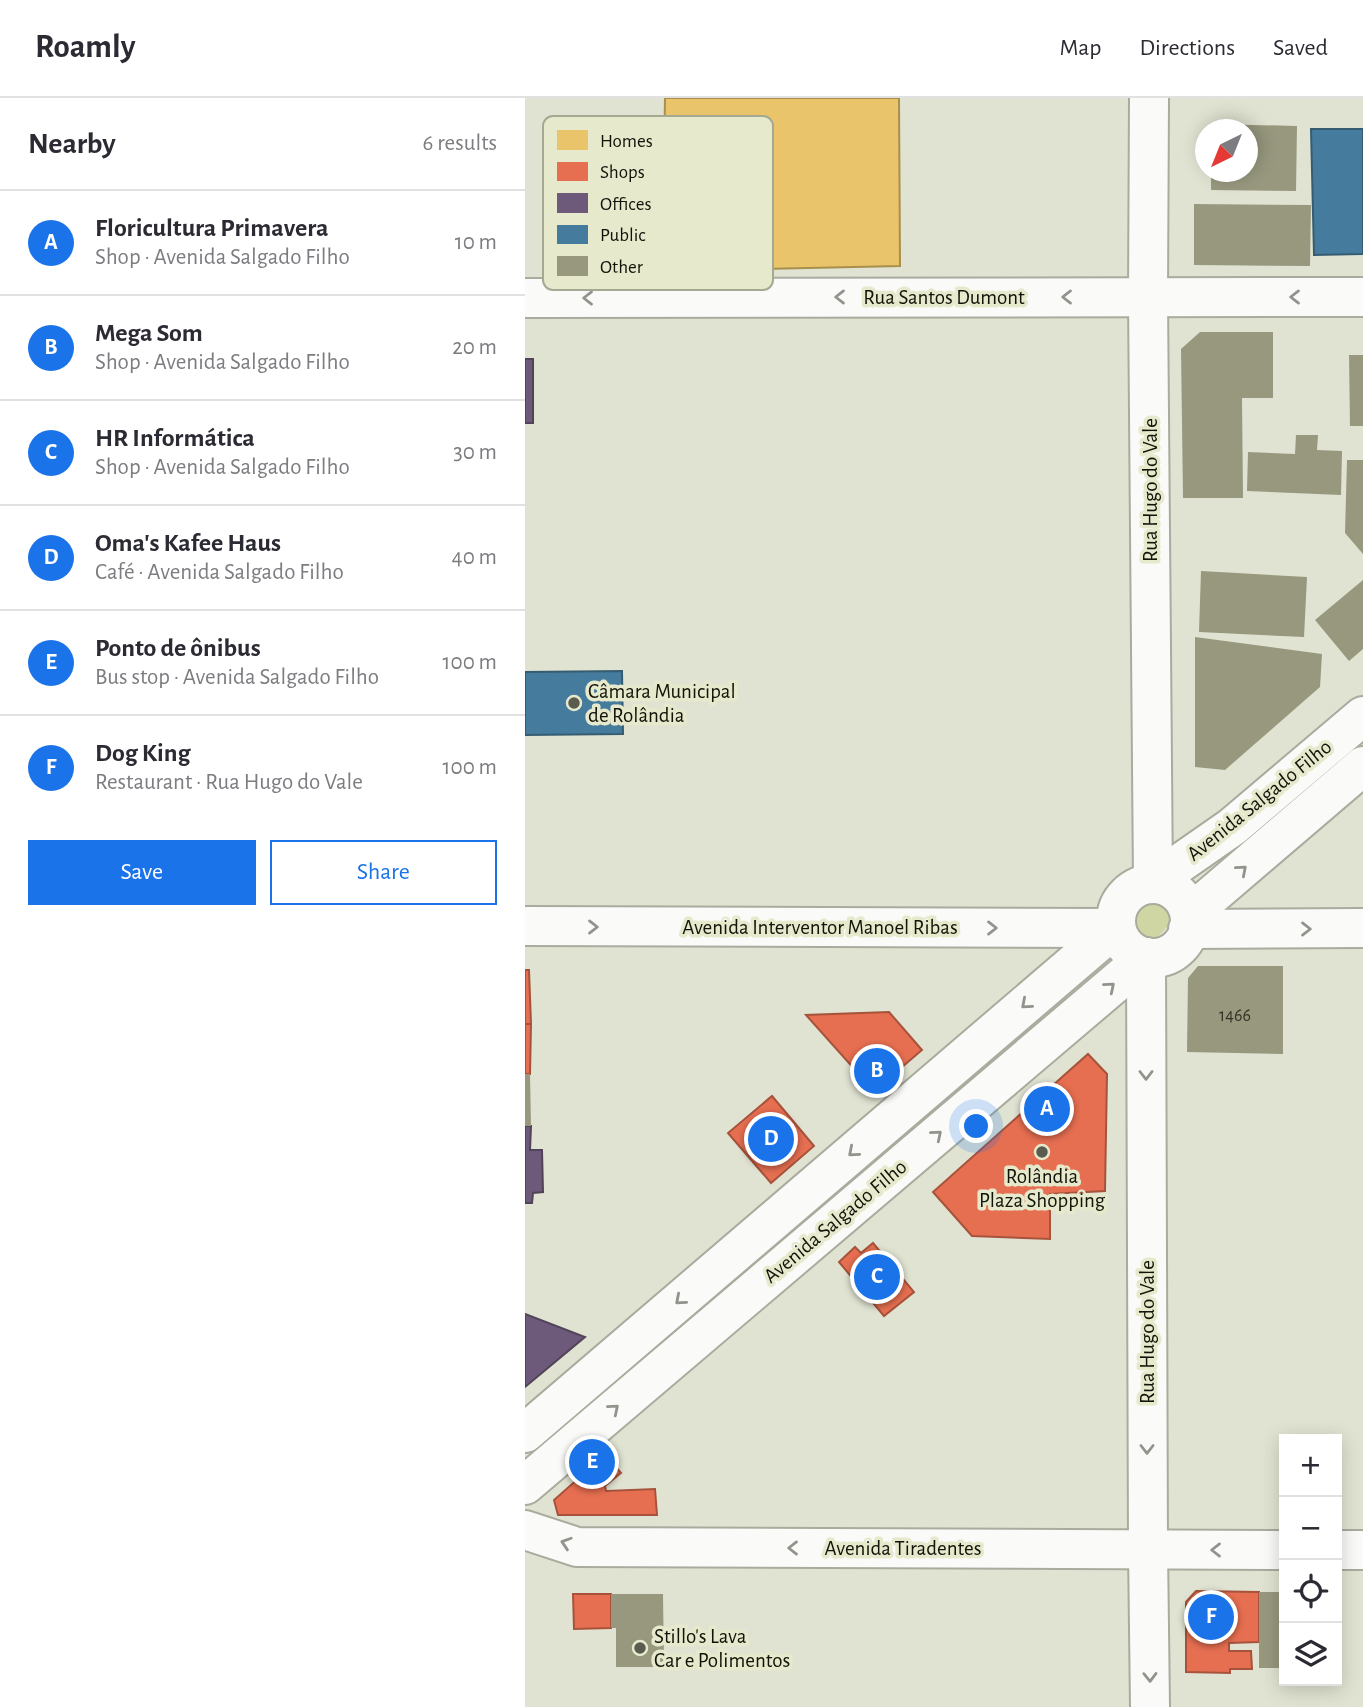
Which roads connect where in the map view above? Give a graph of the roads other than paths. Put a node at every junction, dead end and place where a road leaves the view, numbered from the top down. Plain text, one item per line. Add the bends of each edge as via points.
1 (1149, 98) edge
2 (1148, 297) junction
3 (1363, 297) edge
4 (525, 298) edge
5 (1363, 716) edge
6 (1363, 766) edge
7 (1153, 883) junction
8 (1189, 922) junction
9 (525, 926) edge
10 (1115, 928) junction
11 (1363, 928) edge
12 (1146, 957) junction
13 (525, 1433) edge
14 (525, 1485) edge
15 (525, 1530) edge
16 (1148, 1549) junction
17 (1279, 1550) edge
18 (1342, 1550) edge
19 (1363, 1550) edge
20 (1150, 1707) edge

1 - 2 street, Rua Hugo do Vale
3 -> 2 street, Rua Santos Dumont
2 -> 4 street, Rua Santos Dumont
2 - 7 street, Rua Hugo do Vale
5 - 7 street, Avenida Salgado Filho via 1232,827
8 -> 6 street, Avenida Salgado Filho
7 - 8 street via 1172,888 1187,903
7 - 10 street via 1133,888 1119,903
8 -> 11 street
8 - 12 street via 1186,939 1172,953
9 -> 10 street, Avenida Interventor Manoel Ribas
10 - 12 street via 1122,942
10 -> 13 street, Avenida Salgado Filho
14 -> 12 street, Avenida Salgado Filho
12 -> 16 street, Rua Hugo do Vale
16 -> 15 street, Avenida Tiradentes via 577,1547
17 -> 16 street, Avenida Tiradentes
16 -> 20 street, Rua Hugo do Vale
18 - 19 street

